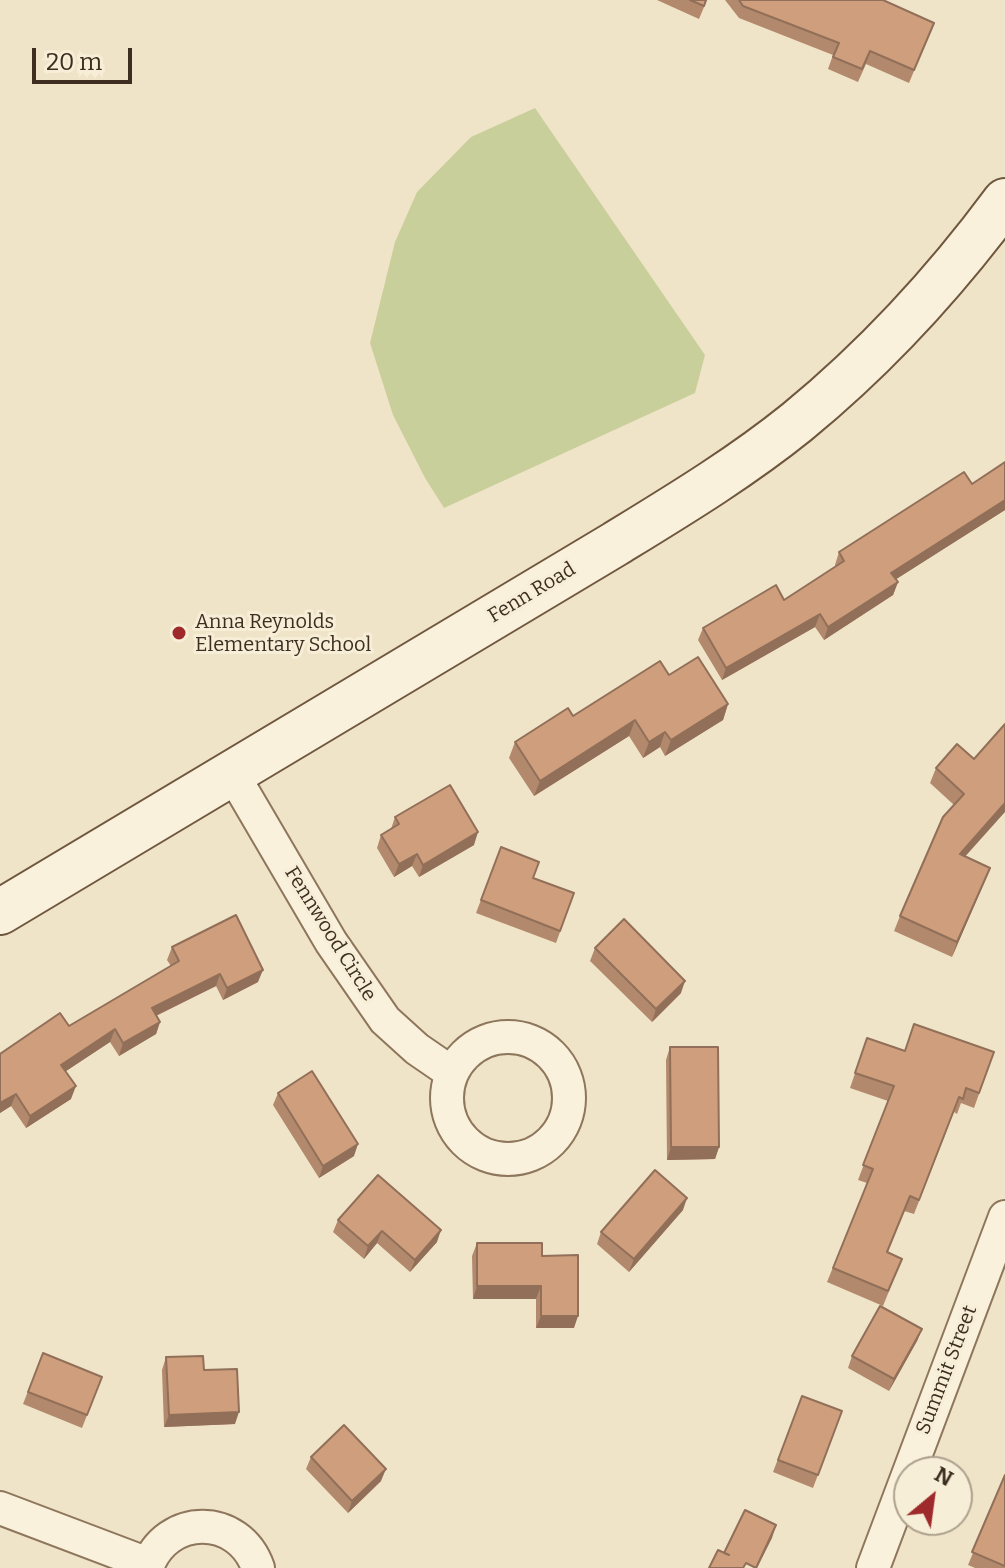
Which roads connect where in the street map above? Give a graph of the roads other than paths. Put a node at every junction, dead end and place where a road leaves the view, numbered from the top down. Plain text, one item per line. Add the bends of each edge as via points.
1 (1005, 201) edge
2 (232, 773) junction
3 (0, 912) edge
4 (452, 1073) dead end
5 (1005, 1218) edge
6 (0, 1508) edge
7 (147, 1566) edge
8 (258, 1568) edge
9 (873, 1568) edge

1 - 2 street, Fenn Road via 886,341 752,456
2 - 3 street, Fenn Road
2 - 4 street, Fennwood Circle via 331,942 385,1020
5 - 9 street, Summit Street
6 - 7 street
7 - 8 street via 165,1540 193,1527 207,1527 236,1536

